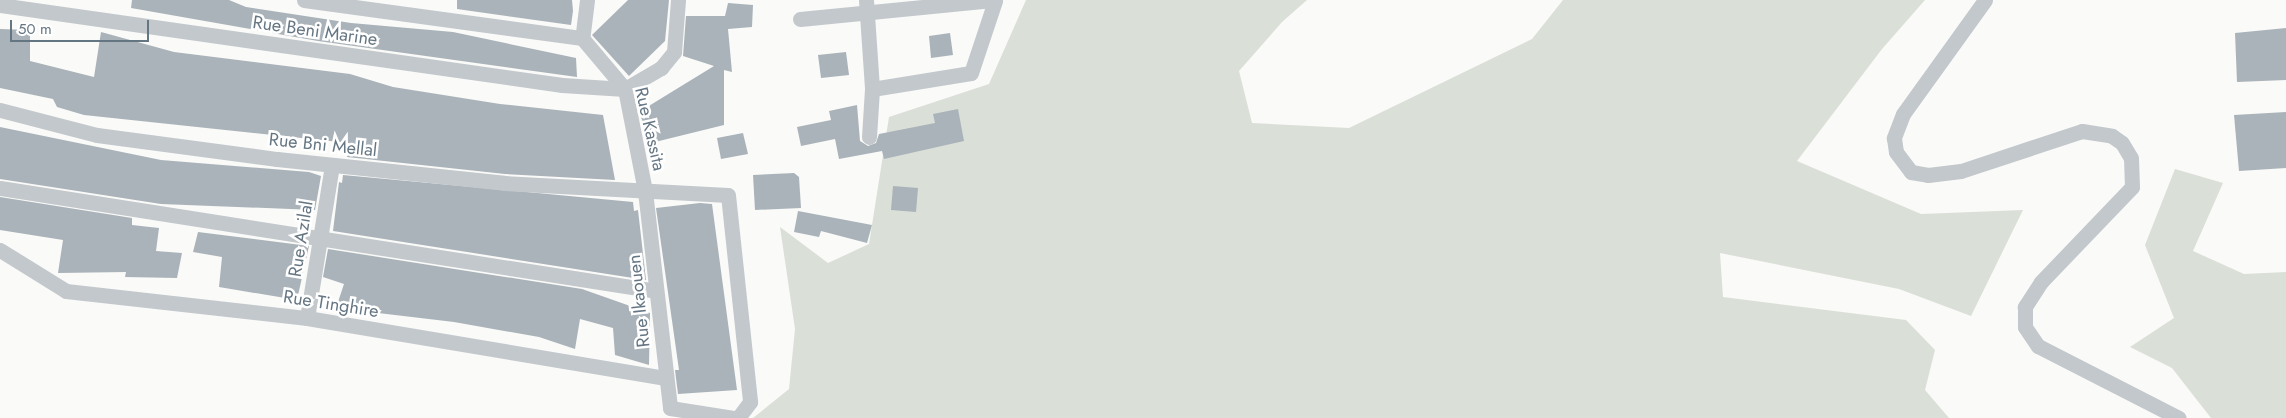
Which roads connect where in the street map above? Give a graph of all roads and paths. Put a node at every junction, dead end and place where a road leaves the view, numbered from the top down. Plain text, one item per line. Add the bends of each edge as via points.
1 (304, 0) edge
2 (587, 0) edge
3 (678, 0) edge
4 (995, 0) edge
5 (1985, 0) edge
6 (933, 2) edge
7 (0, 5) edge
8 (867, 7) edge
9 (800, 19) dead end
10 (582, 38) junction
11 (625, 89) junction
12 (872, 89) junction
13 (0, 110) edge
14 (869, 137) dead end
15 (332, 165) junction
16 (0, 188) edge
17 (645, 190) junction
18 (320, 240) junction
19 (0, 250) edge
20 (656, 291) junction
21 (307, 318) junction
22 (666, 378) junction
23 (733, 418) edge
24 (738, 418) edge
25 (2179, 418) edge

1 - 10 street
2 - 10 street
3 - 11 street via 674,52 661,68
4 - 6 street
4 - 12 street via 971,73
5 - 25 street via 1902,114 1894,138 1896,152 1911,172 1928,176 1962,171 2082,131 2112,136 2122,143 2132,158 2132,187 2041,282 2026,307 2025,327 2038,346
6 - 8 street
7 - 11 street, Rue Beni Marine via 562,85
8 - 9 street
8 - 12 street
10 - 11 street, Rue Kassita
11 - 17 street, Rue Kassita
12 - 14 street
13 - 15 street, Rue Bni Mellal via 97,135
15 - 17 street, Rue Bni Mellal via 504,183
15 - 18 street, Rue Azilal
16 - 18 street
17 - 20 street, Rue Ikaouen
17 - 24 street, Rue Bni Mellal via 728,195 750,402
18 - 20 street
18 - 21 street, Rue Azilal
19 - 21 street, Rue Tinghire via 66,291
20 - 22 street, Rue Ikaouen
21 - 22 street, Rue Tinghire
22 - 23 street, Rue Ikaouen via 670,408

